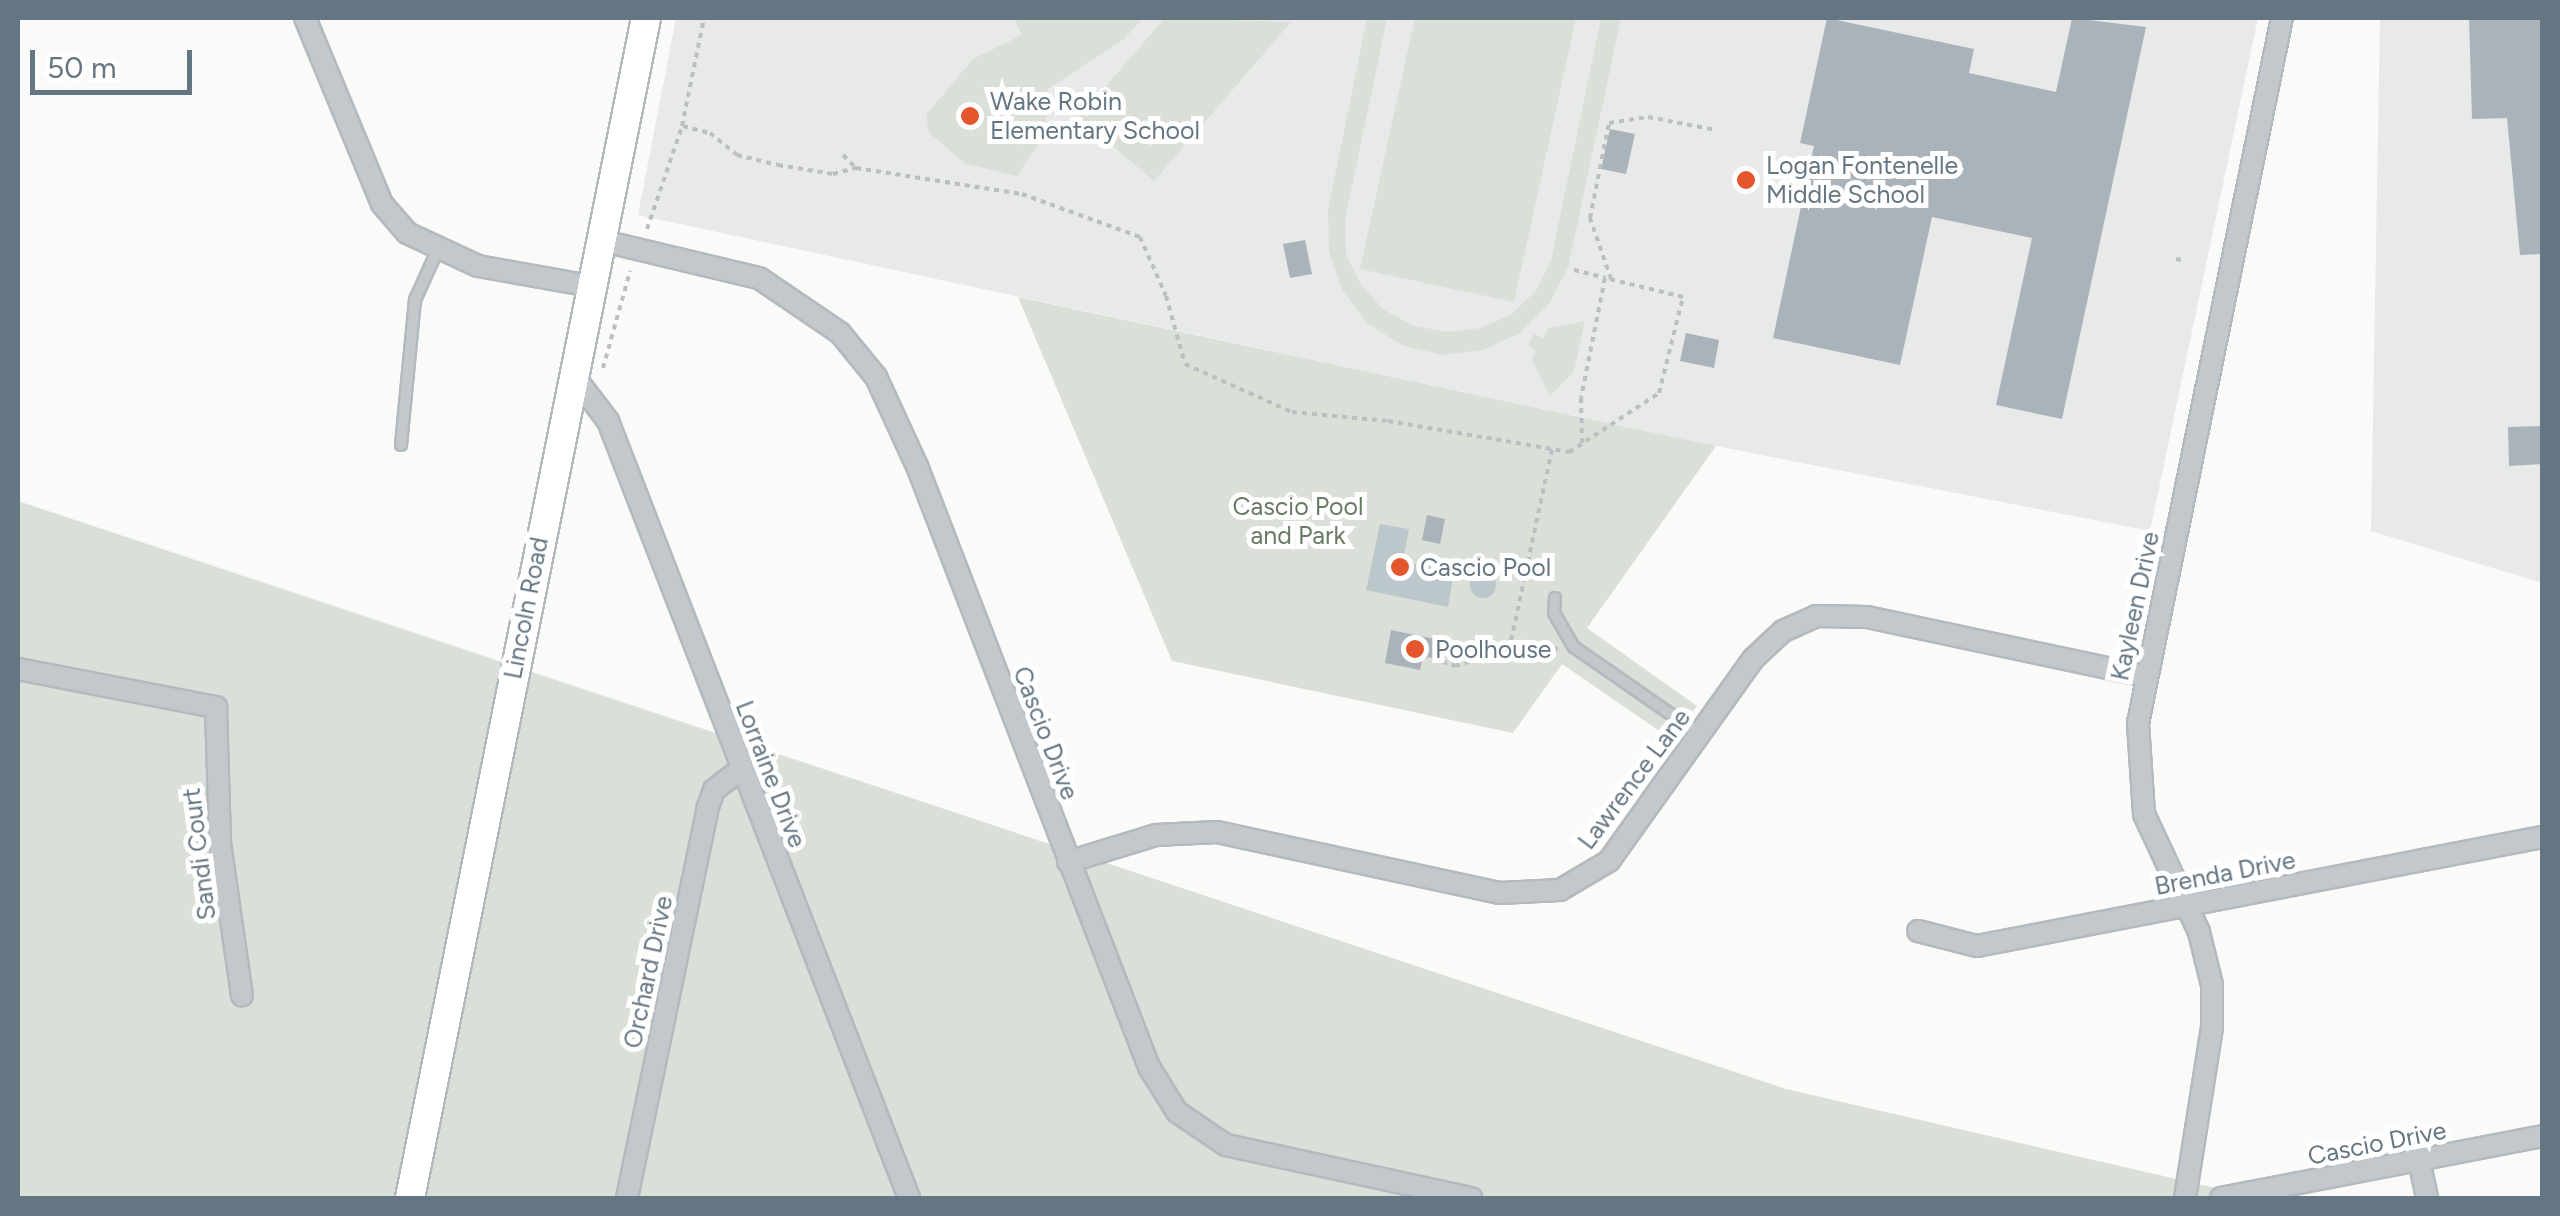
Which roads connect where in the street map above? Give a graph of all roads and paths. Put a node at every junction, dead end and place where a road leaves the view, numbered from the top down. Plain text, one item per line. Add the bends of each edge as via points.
1 (306, 18) edge
2 (646, 18) edge
3 (704, 18) edge
4 (2282, 18) edge
5 (682, 126) junction
6 (1716, 130) dead end
7 (843, 155) dead end
8 (856, 168) junction
9 (599, 240) junction
10 (638, 248) junction
11 (437, 252) junction
12 (1574, 270) dead end
13 (1608, 279) junction
14 (590, 286) junction
15 (573, 375) junction
16 (596, 398) junction
17 (1582, 444) junction
18 (401, 445) dead end
19 (1552, 449) junction
20 (1555, 598) dead end
21 (1574, 647) junction
22 (1510, 650) junction
23 (1423, 656) dead end
24 (18, 669) edge
25 (2145, 676) junction
26 (1699, 734) junction
27 (741, 769) junction
28 (2542, 837) edge
29 (1068, 862) junction
30 (2186, 906) junction
31 (1918, 931) dead end
32 (242, 995) dead end
33 (2542, 1136) edge
34 (2419, 1160) junction
35 (410, 1198) edge
36 (627, 1198) edge
37 (909, 1198) edge
38 (1471, 1198) edge
39 (2185, 1198) edge
40 (2221, 1198) edge
41 (2427, 1198) edge

1 - 11 street via 382,204 407,233
2 - 9 main road, Lincoln Road
3 - 5 path
4 - 25 street, Kayleen Drive
5 - 8 path via 764,162 833,174
5 - 10 path
6 - 13 path via 1648,117 1609,124 1590,218
7 - 8 path
8 - 19 path via 1022,194 1140,237 1166,296 1184,364 1292,412
9 - 10 street, Cascio Drive
9 - 14 main road, Lincoln Road
10 - 16 path
10 - 29 street, Cascio Drive via 759,278 840,332 876,376 918,466
11 - 14 street
11 - 18 lane via 415,300
12 - 13 path
13 - 17 path via 1581,398
13 - 17 path via 1683,298 1659,393
14 - 15 main road, Lincoln Road
15 - 16 street, Lorraine Drive
15 - 35 main road, Lincoln Road
16 - 27 street, Lorraine Drive
17 - 19 path via 1569,452
19 - 22 path
20 - 21 lane via 1554,613
21 - 22 path
21 - 26 lane
22 - 23 path via 1456,666
24 - 32 street, Sandi Court via 216,708 220,843
25 - 26 street, Lawrence Lane via 1867,617 1816,616 1768,644
25 - 30 street, Kayleen Drive via 2138,785 2151,836
26 - 29 street, Lawrence Lane via 1610,861 1543,895 1500,893 1217,832 1156,836
27 - 36 street, Orchard Drive via 714,790 706,810
27 - 37 street, Lorraine Drive
28 - 30 street, Brenda Drive
29 - 38 street, Cascio Drive via 1150,1067 1177,1112 1198,1130 1261,1154
30 - 31 street, Brenda Drive via 1977,946
30 - 39 street, Kayleen Drive via 2202,943 2212,1004
33 - 34 street, Cascio Drive
34 - 40 street, Cascio Drive
34 - 41 street

